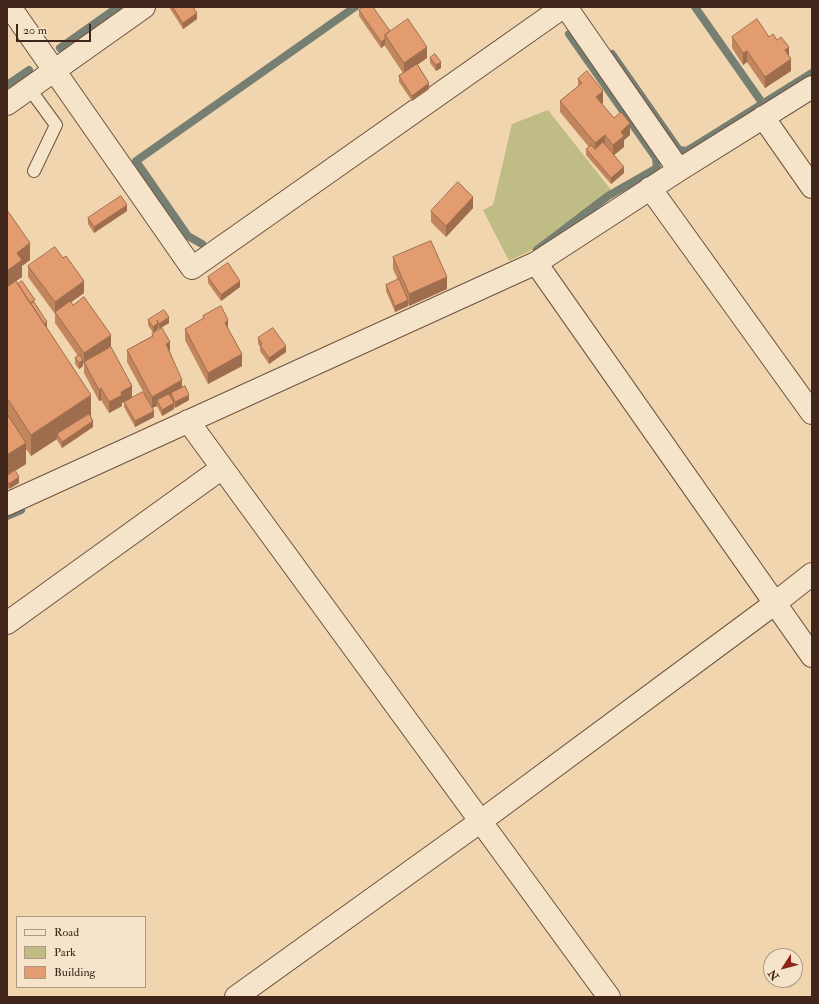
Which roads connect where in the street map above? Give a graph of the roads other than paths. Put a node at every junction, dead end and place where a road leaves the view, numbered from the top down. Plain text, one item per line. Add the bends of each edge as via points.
1 (10, 7) edge
2 (144, 7) edge
3 (564, 7) edge
4 (54, 70) junction
5 (812, 87) edge
6 (30, 88) junction
7 (7, 104) edge
8 (763, 117) junction
9 (678, 170) junction
10 (34, 171) dead end
11 (650, 188) junction
12 (812, 188) edge
13 (536, 263) junction
14 (812, 413) edge
15 (188, 421) junction
16 (222, 468) junction
17 (7, 504) edge
18 (812, 574) edge
19 (774, 604) junction
20 (7, 623) edge
21 (812, 656) edge
22 (481, 821) junction
23 (236, 997) edge
24 (609, 997) edge

1 - 4 street
2 - 4 street
3 - 4 street via 192,268
3 - 9 street
4 - 6 street
5 - 8 street
6 - 7 street
6 - 10 lane via 56,125
8 - 9 street
8 - 12 street
9 - 11 street
11 - 13 street
11 - 14 street
13 - 15 street
13 - 19 street
15 - 16 street
15 - 17 street
16 - 20 street
16 - 22 street
18 - 19 street
19 - 21 street
19 - 22 street
22 - 23 street
22 - 24 street

